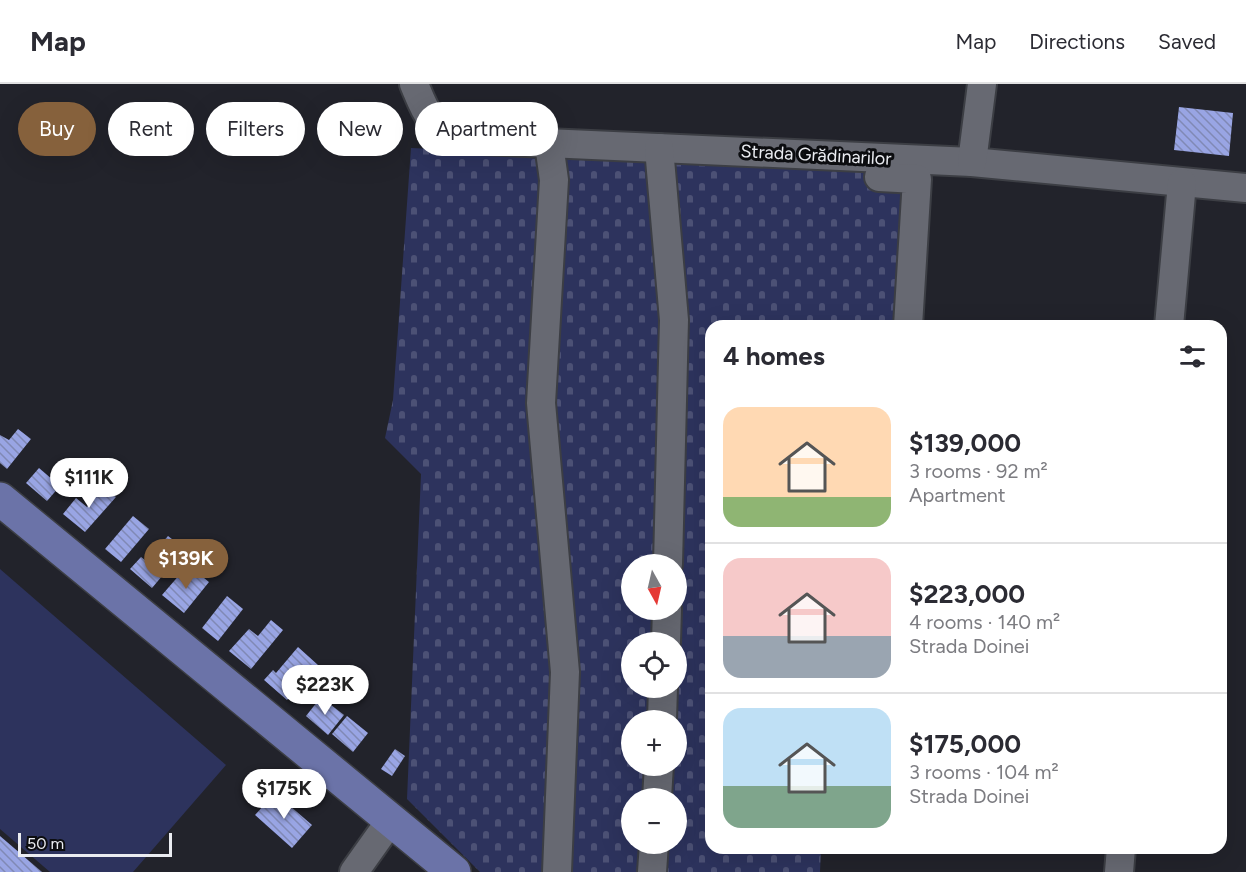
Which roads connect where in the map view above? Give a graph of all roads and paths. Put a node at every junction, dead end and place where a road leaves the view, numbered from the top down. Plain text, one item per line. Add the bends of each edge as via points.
1 (414, 84) edge
2 (981, 84) edge
3 (422, 102) edge
4 (558, 145) edge
5 (551, 156) edge
6 (660, 158) junction
7 (972, 162) junction
8 (1182, 183) junction
9 (1246, 188) edge
10 (908, 320) edge
11 (1170, 320) edge
12 (0, 499) edge
13 (668, 554) edge
14 (391, 820) junction
15 (653, 854) edge
16 (1120, 854) edge
17 (354, 872) edge
18 (453, 872) edge
19 (557, 872) edge
20 (652, 872) edge
21 (1119, 872) edge

1 - 3 street, Strada Grădinarilor
2 - 7 street
4 - 6 street, Strada Grădinarilor
5 - 19 street via 554,180 541,403 565,672
6 - 7 street, Strada Grădinarilor
6 - 10 street via 917,179
6 - 13 street via 674,320
7 - 8 street, Strada Grădinarilor
8 - 9 street, Strada Grădinarilor
8 - 11 street
12 - 14 main road
14 - 17 street
14 - 18 main road
15 - 20 street
16 - 21 street

